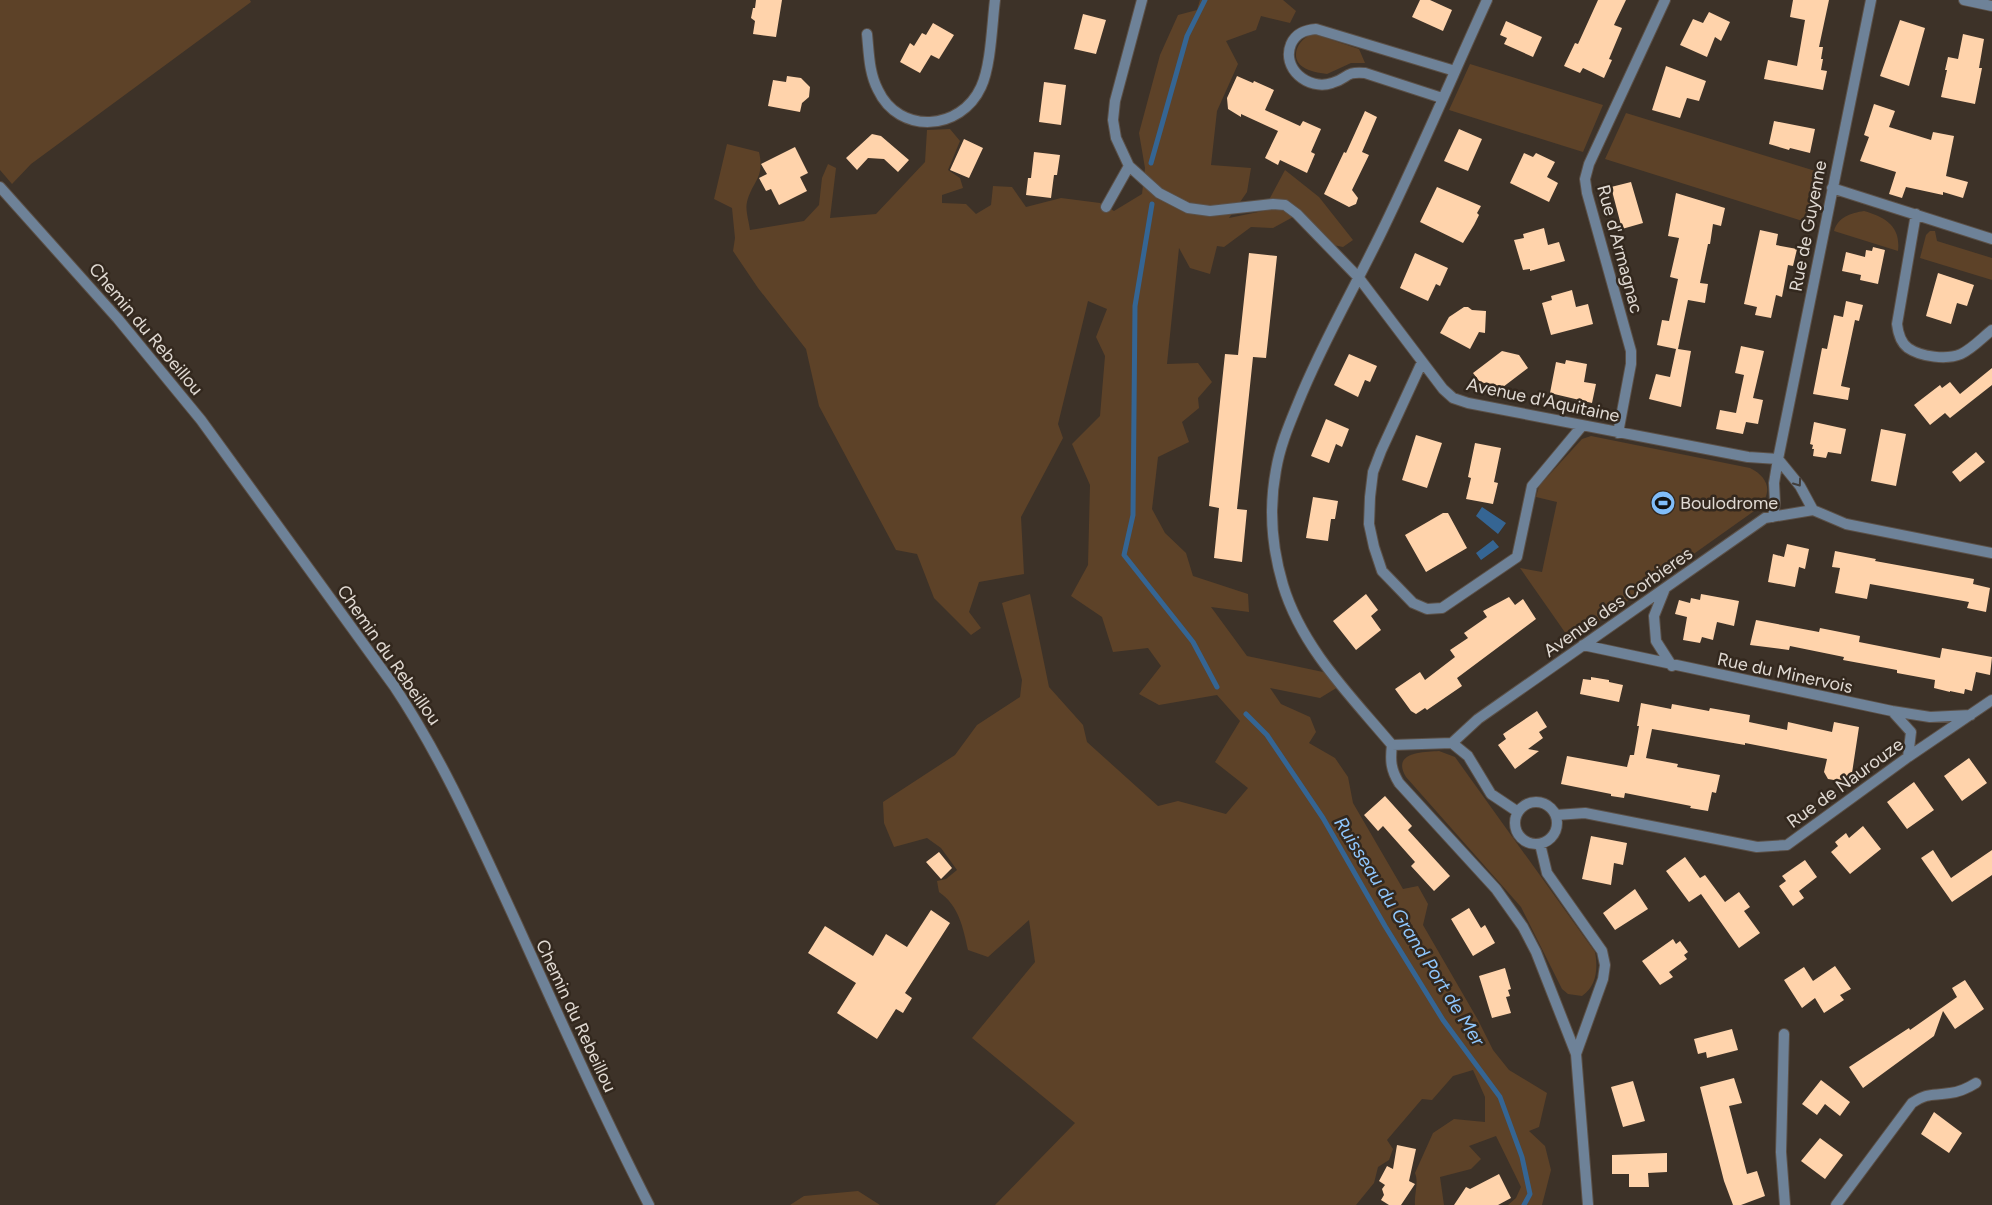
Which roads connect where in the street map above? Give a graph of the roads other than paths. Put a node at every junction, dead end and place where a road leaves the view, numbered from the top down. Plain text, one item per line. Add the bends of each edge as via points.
1 (995, 0) edge
2 (1142, 0) edge
3 (1487, 0) edge
4 (1665, 0) edge
5 (1871, 0) edge
6 (1964, 0) edge
7 (1992, 6) edge
8 (867, 34) dead end
9 (1454, 71) junction
10 (1442, 98) junction
11 (1129, 166) junction
12 (0, 187) edge
13 (1832, 188) junction
14 (1106, 207) dead end
15 (1916, 214) junction
16 (1992, 238) edge
17 (1359, 278) junction
18 (1992, 330) edge
19 (1422, 362) junction
20 (1582, 426) junction
21 (1618, 432) junction
22 (1778, 459) junction
23 (1813, 510) junction
24 (1773, 517) junction
25 (1992, 553) edge
26 (1664, 590) junction
27 (1583, 645) junction
28 (1672, 666) junction
29 (1992, 700) edge
30 (1892, 711) junction
31 (1972, 715) junction
32 (1452, 743) junction
33 (1392, 745) junction
34 (1908, 757) junction
35 (1518, 812) junction
36 (1556, 815) junction
37 (1540, 844) junction
38 (1784, 1034) dead end
39 (1576, 1054) junction
40 (1976, 1083) dead end
41 (649, 1205) edge
42 (1588, 1205) edge
43 (1786, 1205) edge
44 (1836, 1205) edge

1 - 8 street via 981,87 955,117 938,122 920,122 904,117 888,106 870,72
2 - 11 street via 1115,101 1113,120 1116,138
3 - 9 street
4 - 21 street, Rue d'Armagnac via 1585,179 1631,352
5 - 13 street, Rue de Guyenne
6 - 7 street
9 - 10 street
9 - 10 street via 1316,29 1297,35 1288,55 1295,73 1307,80 1332,83 1353,72 1365,73
10 - 17 street
11 - 14 street
11 - 17 street, Avenue d'Aquitaine via 1159,193 1188,208 1210,211 1273,204 1285,206 1297,214
12 - 41 street, Chemin du Rebeillou via 118,319 201,420 416,720 462,803 595,1097
13 - 15 street
13 - 22 street, Rue de Guyenne
15 - 16 street
15 - 18 street via 1897,324 1899,338 1908,348 1947,357 1961,354
17 - 19 street, Avenue d'Aquitaine
17 - 33 street via 1312,369 1281,446 1273,491 1274,546 1282,584 1304,634 1320,659
19 - 20 street, Avenue d'Aquitaine via 1453,398 1468,404
19 - 20 street via 1373,472 1369,524 1382,571 1413,602 1427,609 1442,608 1517,557 1532,486
20 - 21 street, Avenue d'Aquitaine
21 - 22 street, Avenue d'Aquitaine via 1748,457
22 -> 23 street via 1800,486
22 - 24 street, Rue de Guyenne
23 - 24 street, Avenue des Corbieres
23 - 25 street via 1846,524
24 - 26 street, Avenue des Corbieres via 1766,518
26 - 27 street, Avenue des Corbieres
26 - 28 street via 1654,616 1656,641
27 - 28 street, Rue du Minervois
27 - 32 street, Avenue des Corbieres via 1478,719
28 - 30 street, Rue du Minervois
29 - 31 street, Rue de Naurouze
30 - 31 street, Rue du Minervois via 1930,717
30 - 34 street via 1911,732
31 - 34 street, Rue de Naurouze
32 - 33 street
32 - 35 street via 1468,756 1491,794
33 - 39 street via 1390,761 1399,783 1496,889 1523,927
34 - 36 street, Rue de Naurouze via 1787,844 1757,847 1585,814
35 - 36 street via 1527,804 1538,802 1549,806
35 - 37 street via 1516,831 1530,844
36 - 37 street via 1556,830 1552,837
37 - 39 street via 1547,872 1602,951 1605,965 1603,980
38 - 43 street via 1781,1152
39 - 42 street
40 - 44 street via 1964,1090 1931,1094 1912,1103

